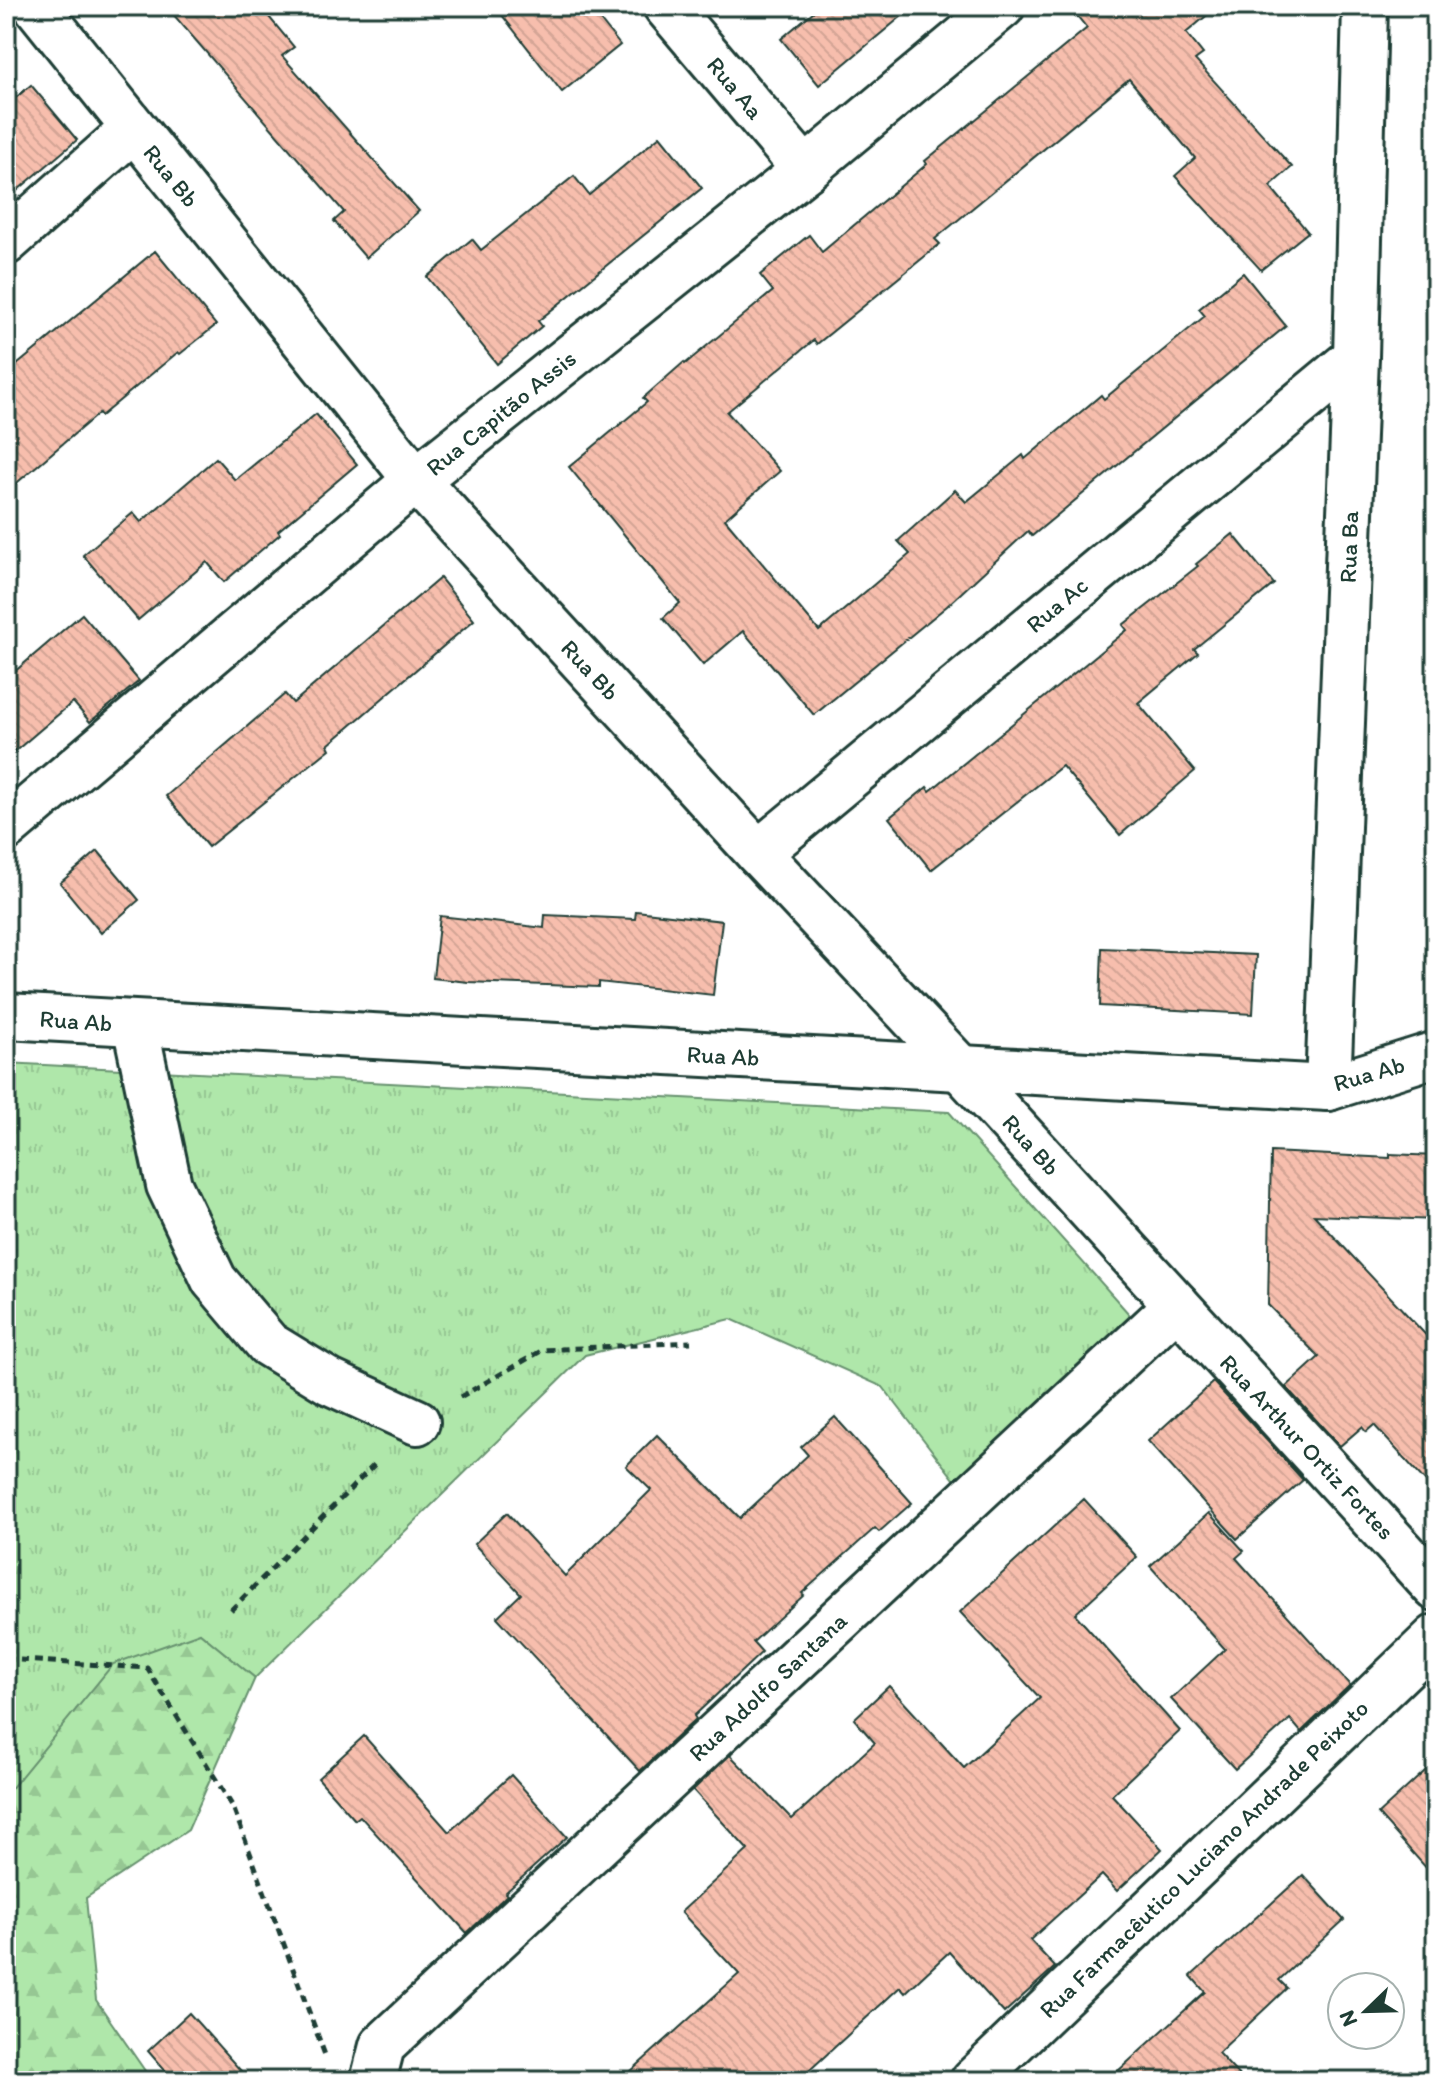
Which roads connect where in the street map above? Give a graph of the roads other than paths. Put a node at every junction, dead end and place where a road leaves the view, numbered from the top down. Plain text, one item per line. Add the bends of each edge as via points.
1 (36, 6) edge
2 (666, 6) edge
3 (1002, 6) edge
4 (1365, 6) edge
5 (133, 129) junction
6 (805, 170) junction
7 (6, 242) edge
8 (1356, 357) junction
9 (416, 480) junction
10 (6, 828) edge
11 (758, 853) junction
12 (6, 1016) edge
13 (135, 1024) junction
14 (1436, 1054) edge
15 (961, 1069) junction
16 (1328, 1088) junction
17 (1177, 1305) junction
18 (417, 1422) dead end
19 (1436, 1588) edge
20 (1436, 1637) edge
21 (373, 2079) edge
22 (973, 2081) edge

1 - 5 street, Rua Bb
2 - 6 street, Rua Aa
3 - 6 street, Rua Capitão Assis
4 - 8 street, Rua Ba
5 - 7 street
5 - 9 street, Rua Bb
6 - 9 street, Rua Capitão Assis
8 - 11 street, Rua Ac
8 - 16 street, Rua Ba
9 - 10 street, Rua Capitão Assis
9 - 11 street, Rua Bb
11 - 15 street, Rua Bb
12 - 13 street, Rua Ab
13 - 15 street, Rua Ab
13 - 18 street via 169,1185 214,1280 268,1344 330,1382
14 - 16 street, Rua Ab
15 - 16 street, Rua Ab
15 - 17 street, Rua Bb
17 - 19 street, Rua Arthur Ortiz Fortes
17 - 21 street, Rua Adolfo Santana via 382,2046
20 - 22 street, Rua Farmacêutico Luciano Andrade Peixoto

